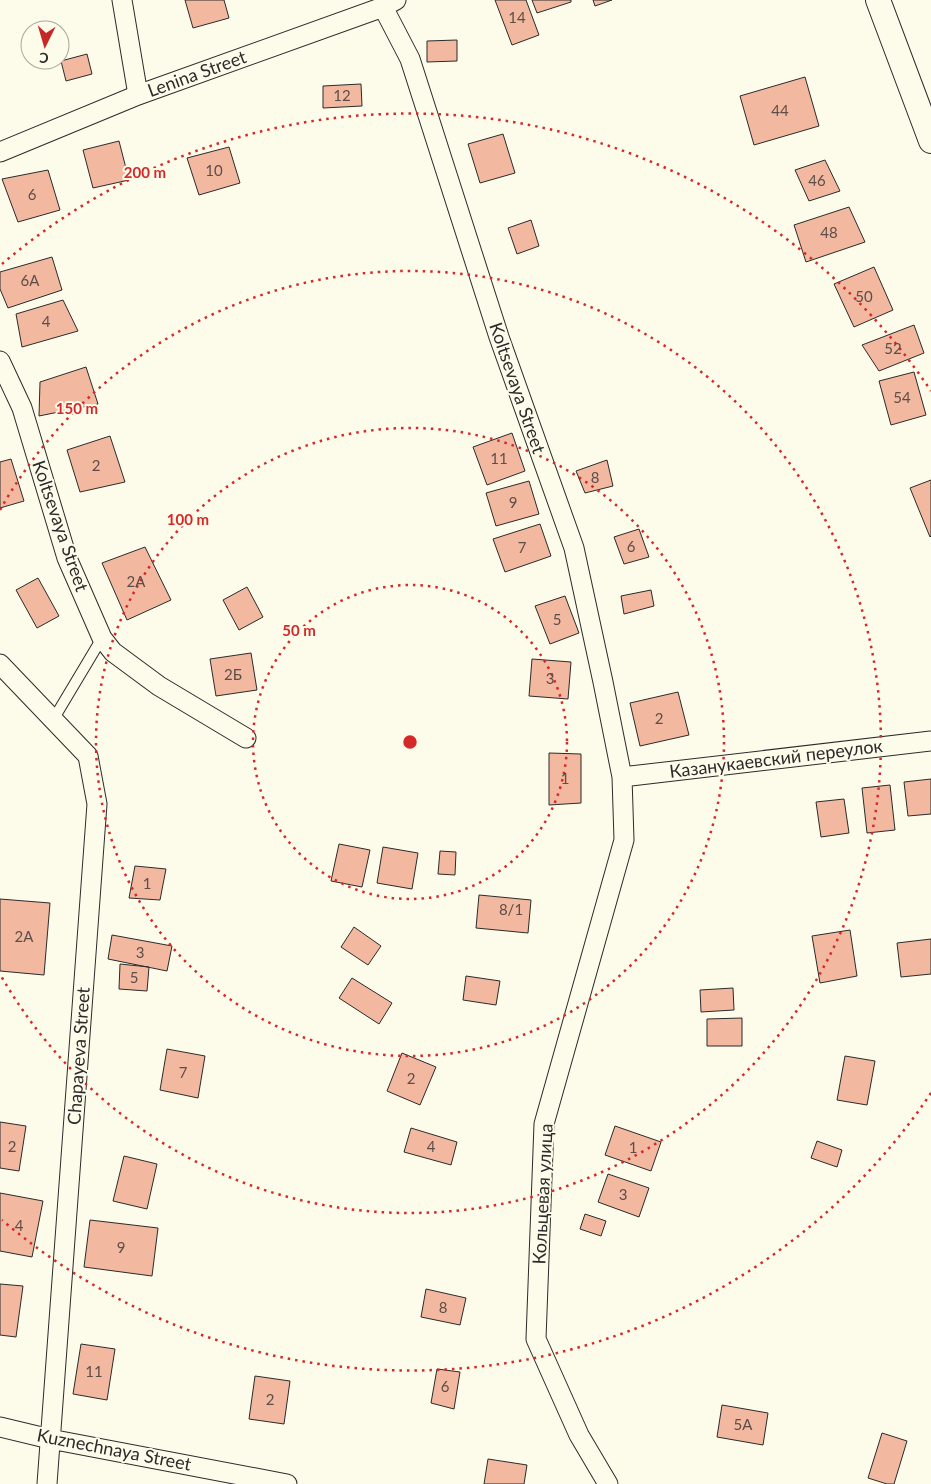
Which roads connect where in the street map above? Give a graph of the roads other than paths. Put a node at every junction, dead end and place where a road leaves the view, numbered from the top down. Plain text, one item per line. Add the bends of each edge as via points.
1 (122, 0) edge
2 (878, 0) edge
3 (389, 3) edge
4 (138, 95) junction
5 (931, 141) edge
6 (0, 152) edge
7 (0, 361) edge
8 (102, 638) junction
9 (0, 664) edge
10 (53, 720) junction
11 (246, 738) dead end
12 (931, 741) edge
13 (622, 777) junction
14 (0, 1427) edge
15 (50, 1439) junction
16 (47, 1484) edge
17 (287, 1484) edge
18 (608, 1484) edge

1 - 4 street
2 - 5 street
3 - 4 street, Lenina Street
3 - 13 street, Koltsevaya Street via 499,337 574,548
4 - 6 street, Lenina Street
7 - 8 street, Koltsevaya Street via 22,408 67,558
8 - 10 lane
8 - 11 street, Koltsevaya Street via 114,652 159,686
9 - 10 street, Chapayeva Street
10 - 15 street, Chapayeva Street via 88,756 97,804
12 - 13 street, Казанукаевский переулок
13 - 18 street, Кольцевая улица via 624,840 544,1124 536,1339 579,1435
14 - 15 street, Kuznechnaya Street
15 - 16 street, Chapayeva Street
15 - 17 street, Kuznechnaya Street

